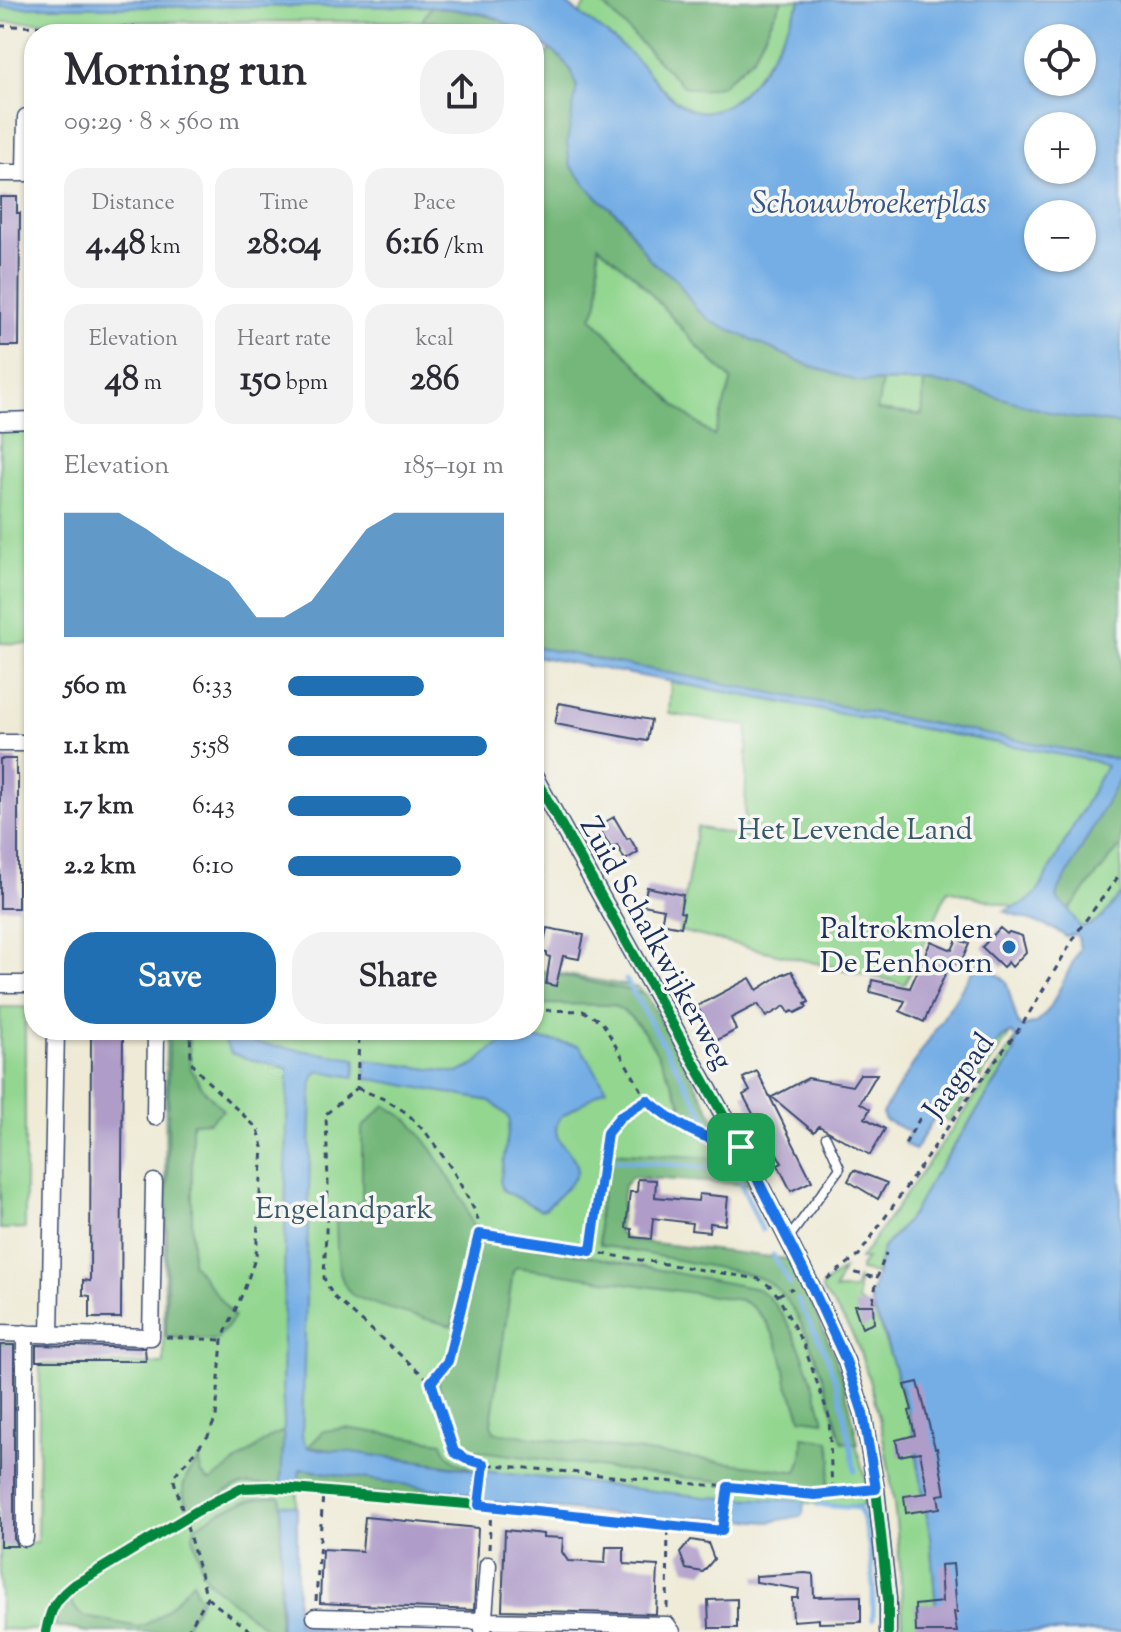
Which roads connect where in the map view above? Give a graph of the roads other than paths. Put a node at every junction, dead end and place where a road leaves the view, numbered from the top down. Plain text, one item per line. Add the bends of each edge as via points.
1 (0, 173) edge
2 (24, 173) edge
3 (24, 420) edge
4 (0, 421) edge
5 (0, 743) edge
6 (24, 743) edge
7 (544, 794) edge
8 (0, 984) edge
9 (24, 984) edge
10 (56, 1040) edge
11 (156, 1040) edge
12 (155, 1117) dead end
13 (826, 1137) dead end
14 (154, 1182) dead end
15 (788, 1240) junction
16 (0, 1333) edge
17 (25, 1333) junction
18 (50, 1335) junction
19 (25, 1538) dead end
20 (488, 1565) road end
21 (315, 1617) road end
22 (392, 1627) edge
23 (483, 1627) edge
24 (562, 1628) edge
25 (669, 1628) edge
26 (888, 1632) edge

1 - 2 street
3 - 4 street
5 - 6 street
7 - 15 street, Zuid Schalkwijkerweg
8 - 9 street
10 - 18 street
11 - 12 street
13 - 15 lane via 840,1168
14 - 18 street via 151,1337
15 - 26 street, Zuid Schalkwijkerweg via 846,1361 863,1413 881,1528
16 - 17 street
17 - 18 street
17 - 19 street
20 - 23 street
21 - 22 street
22 - 23 street
23 - 24 street
24 - 25 street

